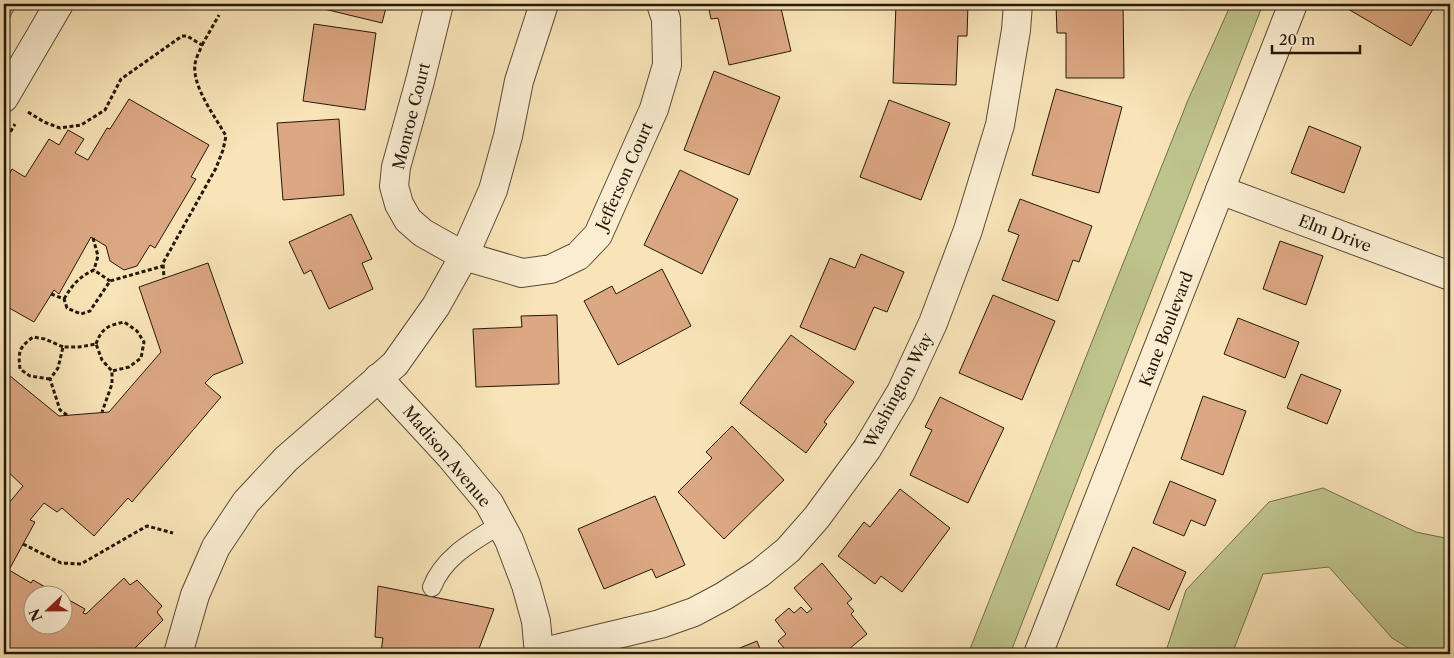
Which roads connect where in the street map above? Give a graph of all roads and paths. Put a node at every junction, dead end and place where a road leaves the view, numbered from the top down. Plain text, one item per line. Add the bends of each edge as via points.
1 (59, 4) edge
2 (439, 4) edge
3 (544, 4) edge
4 (661, 4) edge
5 (1018, 4) edge
6 (1293, 4) edge
7 (219, 15) dead end
8 (202, 45) junction
9 (11, 107) edge
10 (27, 111) dead end
11 (4, 143) edge
12 (1220, 190) junction
13 (93, 238) dead end
14 (464, 256) junction
15 (164, 266) junction
16 (94, 270) junction
17 (1450, 276) edge
18 (164, 278) dead end
19 (110, 281) junction
20 (51, 294) dead end
21 (64, 299) junction
22 (96, 344) junction
23 (63, 347) junction
24 (112, 371) junction
25 (378, 378) junction
26 (50, 379) junction
27 (102, 412) dead end
28 (68, 415) dead end
29 (501, 524) junction
30 (173, 533) dead end
31 (23, 544) dead end
32 (432, 587) dead end
33 (178, 654) edge
34 (539, 654) edge
35 (1038, 654) edge

1 - 9 street
2 - 14 street, Monroe Court via 396,167 394,186 408,220 423,233
3 - 14 street via 519,81 493,190
4 - 14 street, Jefferson Court via 666,19 667,65 654,108 598,235 578,256 551,269 522,273
5 - 34 street, Washington Way via 1000,125 968,230 933,323 900,392 867,449 823,510 788,550 760,573 694,612 660,624
6 - 12 street, Kane Boulevard
7 - 8 path
8 - 10 path via 182,36 121,79 104,110 81,125 60,128
8 - 15 path via 195,63 195,77 226,136 216,168
9 - 11 path
12 - 17 street, Elm Drive
12 - 35 street, Kane Boulevard
13 - 16 path via 98,256
14 - 25 street via 436,306 395,364
15 - 18 path
15 - 19 path
16 - 19 path
16 - 21 path via 84,274
19 - 21 path via 90,311 81,314 68,308
20 - 21 path
22 - 23 path
22 - 24 path via 102,360
22 - 24 path via 101,332 114,324 124,322 138,331 144,342 141,358 128,367
23 - 26 path via 58,368
23 - 26 path via 33,337 23,345 18,355 20,369 30,376
24 - 27 path via 112,384
25 - 29 street, Madison Avenue via 450,456 489,503
25 - 33 street via 286,459 246,502 216,548 198,587
26 - 28 path via 60,410
29 - 32 lane via 458,552 436,576
29 - 34 street, Madison Avenue via 526,585 536,621
30 - 31 path via 146,526 81,564 61,563

